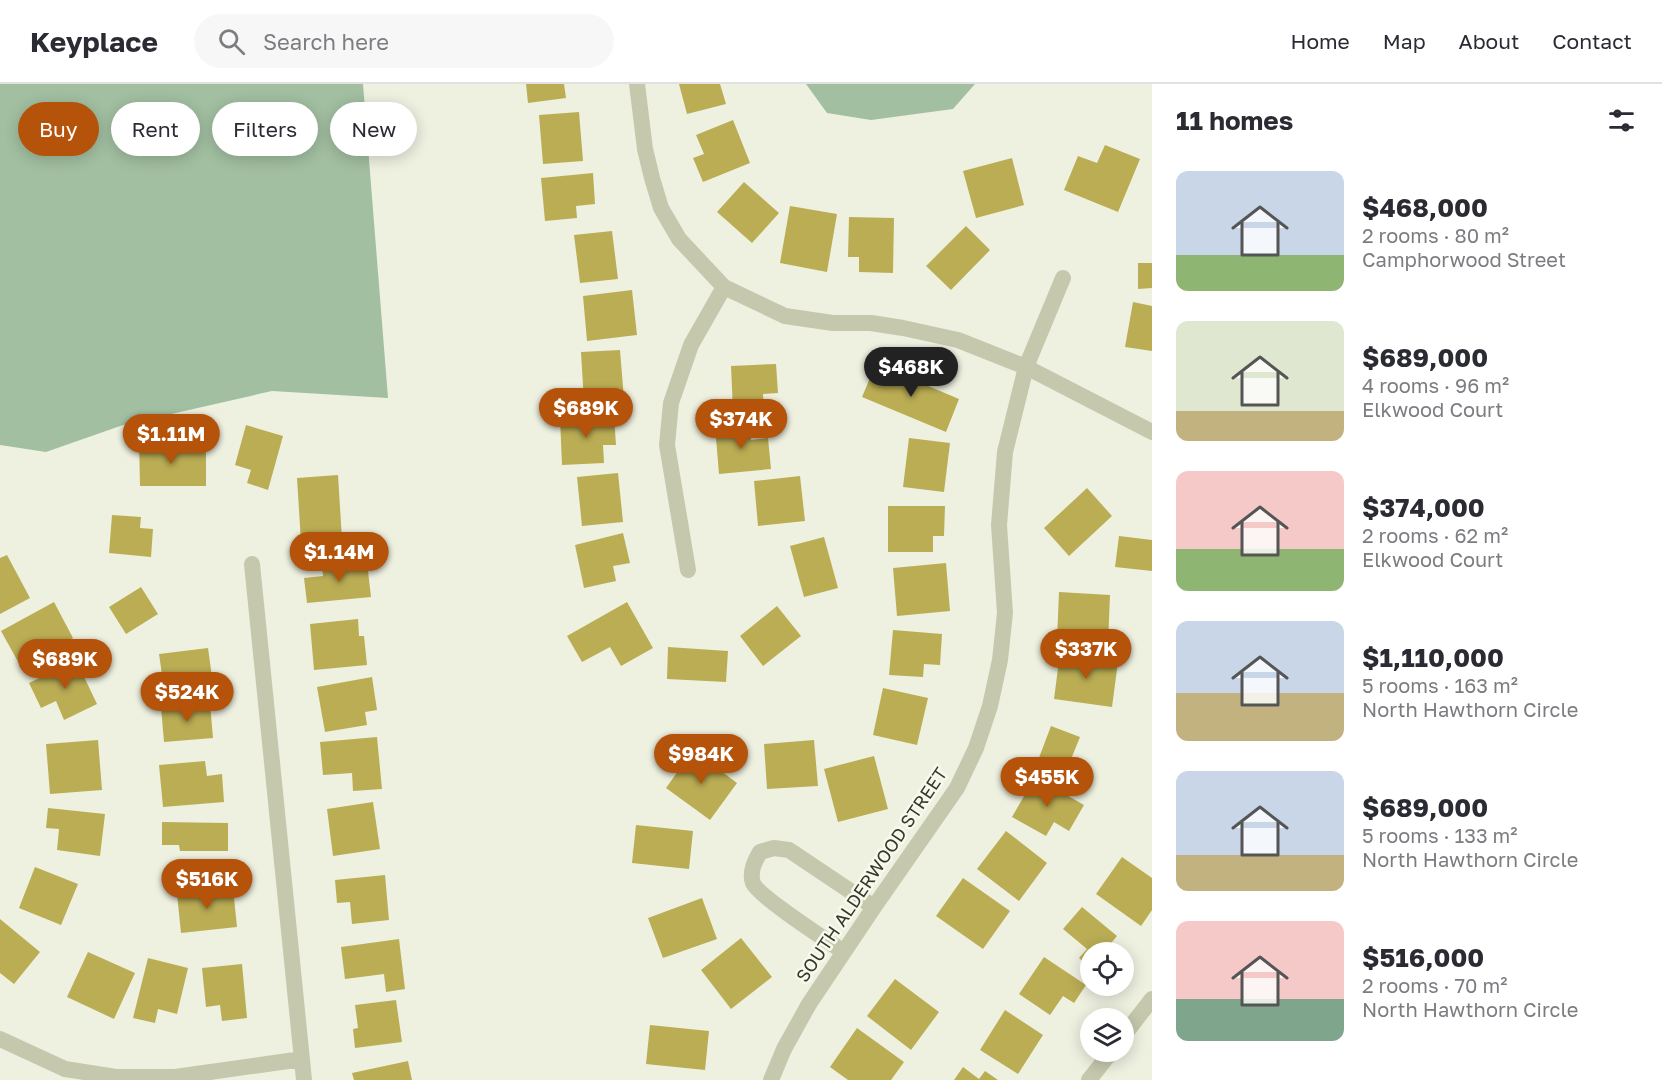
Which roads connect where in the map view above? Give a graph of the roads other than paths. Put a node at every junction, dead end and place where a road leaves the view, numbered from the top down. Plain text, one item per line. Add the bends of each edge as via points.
1 (637, 84) edge
2 (1063, 278) dead end
3 (724, 287) junction
4 (1026, 367) junction
5 (1152, 432) edge
6 (252, 564) dead end
7 (688, 570) dead end
8 (874, 908) junction
9 (844, 952) junction
10 (1152, 999) edge
11 (1146, 1017) edge
12 (1134, 1027) edge
13 (0, 1039) edge
14 (302, 1059) junction
15 (1103, 1062) edge
16 (304, 1080) edge
17 (771, 1080) edge
18 (1089, 1080) edge

1 - 3 street via 645,149 661,207 678,239
2 - 4 street, SOUTH ALDERWOOD STREET
3 - 4 street via 785,316 903,328 958,340
3 - 7 street via 691,345 671,403 668,445
4 - 5 street
4 - 8 street, SOUTH ALDERWOOD STREET via 1005,452 999,525 1005,613 990,706 957,788
6 - 14 street
8 - 9 street, SOUTH ALDERWOOD STREET
8 - 9 street via 789,850 774,848 760,852 753,864 753,884 764,896
9 - 17 street, SOUTH ALDERWOOD STREET via 809,1004
10 - 11 street
11 - 12 street
13 - 14 street via 65,1070 116,1077 175,1077
14 - 16 street
15 - 18 street

